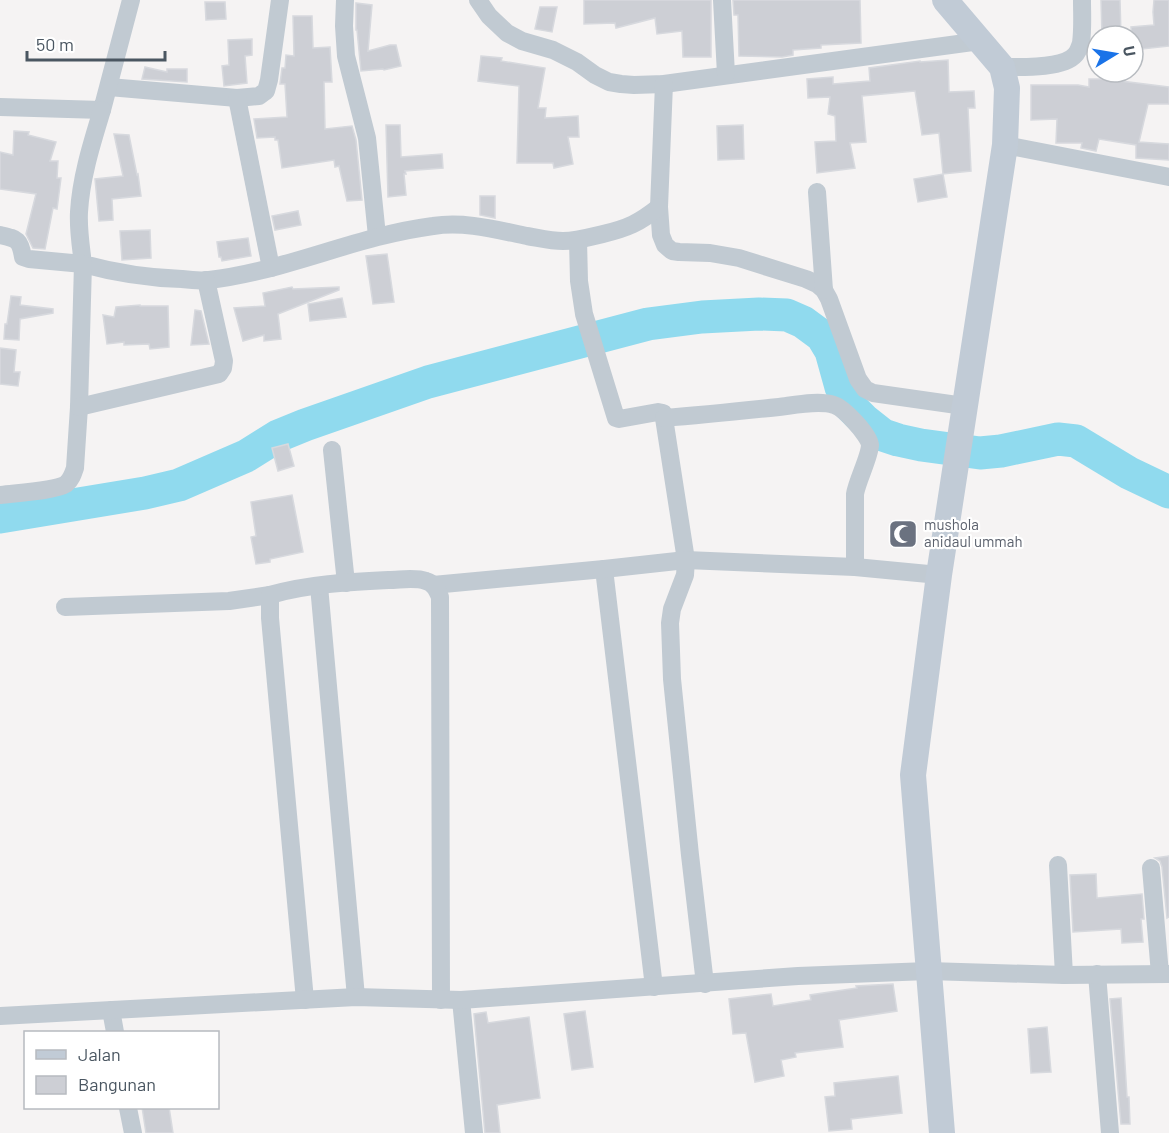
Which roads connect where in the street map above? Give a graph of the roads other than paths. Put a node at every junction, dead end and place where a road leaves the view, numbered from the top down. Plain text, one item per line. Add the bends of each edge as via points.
1 (132, 0) edge
2 (280, 0) edge
3 (345, 0) edge
4 (478, 0) edge
5 (722, 0) edge
6 (945, 0) edge
7 (1082, 0) edge
8 (980, 41) junction
9 (1002, 68) junction
10 (726, 74) junction
11 (664, 84) junction
12 (109, 87) junction
13 (237, 98) junction
14 (0, 107) edge
15 (102, 110) junction
16 (1005, 145) junction
17 (1169, 177) edge
18 (817, 192) dead end
19 (659, 207) junction
20 (0, 235) edge
21 (377, 236) junction
22 (578, 240) junction
23 (83, 264) junction
24 (271, 268) junction
25 (206, 280) junction
26 (824, 290) junction
27 (79, 407) junction
28 (963, 413) junction
29 (664, 418) junction
30 (332, 450) dead end
31 (0, 495) edge
32 (687, 560) junction
33 (855, 567) junction
34 (604, 570) junction
35 (939, 575) junction
36 (346, 583) junction
37 (433, 585) junction
38 (319, 586) junction
39 (270, 595) junction
40 (65, 607) dead end
41 (1058, 865) dead end
42 (1151, 868) dead end
43 (928, 970) junction
44 (1097, 974) junction
45 (1165, 974) edge
46 (1065, 975) junction
47 (705, 984) junction
48 (654, 987) junction
49 (356, 997) junction
50 (306, 1000) junction
51 (441, 1000) junction
52 (461, 1000) junction
53 (111, 1010) junction
54 (0, 1016) edge
55 (115, 1031) edge
56 (128, 1109) edge
57 (132, 1133) edge
58 (474, 1133) edge
59 (942, 1133) edge
60 (1110, 1133) edge

1 - 12 street
2 - 13 street via 266,90 259,96
3 - 21 street via 346,56 366,138
4 - 11 street via 507,33 553,50 609,82
5 - 10 street
6 - 8 street
7 - 9 street via 1081,44 1075,56 1060,63
8 - 9 street
8 - 10 street
9 - 16 street via 1007,88
10 - 11 street
11 - 19 street
12 - 13 street
12 - 15 street
13 - 24 street
14 - 15 street
15 - 23 street via 82,185 79,234
16 - 17 street
16 - 28 street
18 - 26 street
19 - 22 street via 630,227
19 - 26 street via 662,239 672,251 740,258 806,279
20 - 23 street via 19,242 23,257
21 - 22 street via 453,225
21 - 24 street
22 - 29 street via 584,314 616,418 658,412
23 - 25 street via 135,275
23 - 27 street
24 - 25 street
25 - 27 street via 224,361 219,374
26 - 28 street via 858,379 866,389
27 - 31 street via 75,468 70,480 61,486
28 - 35 street
29 - 32 street
29 - 33 street via 805,404 832,404 841,409 864,432 870,446 855,494
30 - 36 street
32 - 33 street
32 - 34 street
32 - 47 street via 670,623 672,679
33 - 35 street
34 - 37 street
34 - 48 street
35 - 43 street via 913,775
36 - 37 street via 415,579
36 - 38 street
37 - 51 street via 440,597
38 - 39 street
38 - 49 street
39 - 40 street via 230,601
39 - 50 street
41 - 46 street
42 - 45 street
43 - 46 street
43 - 47 street
43 - 59 street
44 - 45 street
44 - 46 street
44 - 60 street
47 - 48 street
48 - 52 street
49 - 50 street
49 - 51 street
50 - 53 street
51 - 52 street
52 - 58 street
53 - 54 street
53 - 55 street
56 - 57 street

